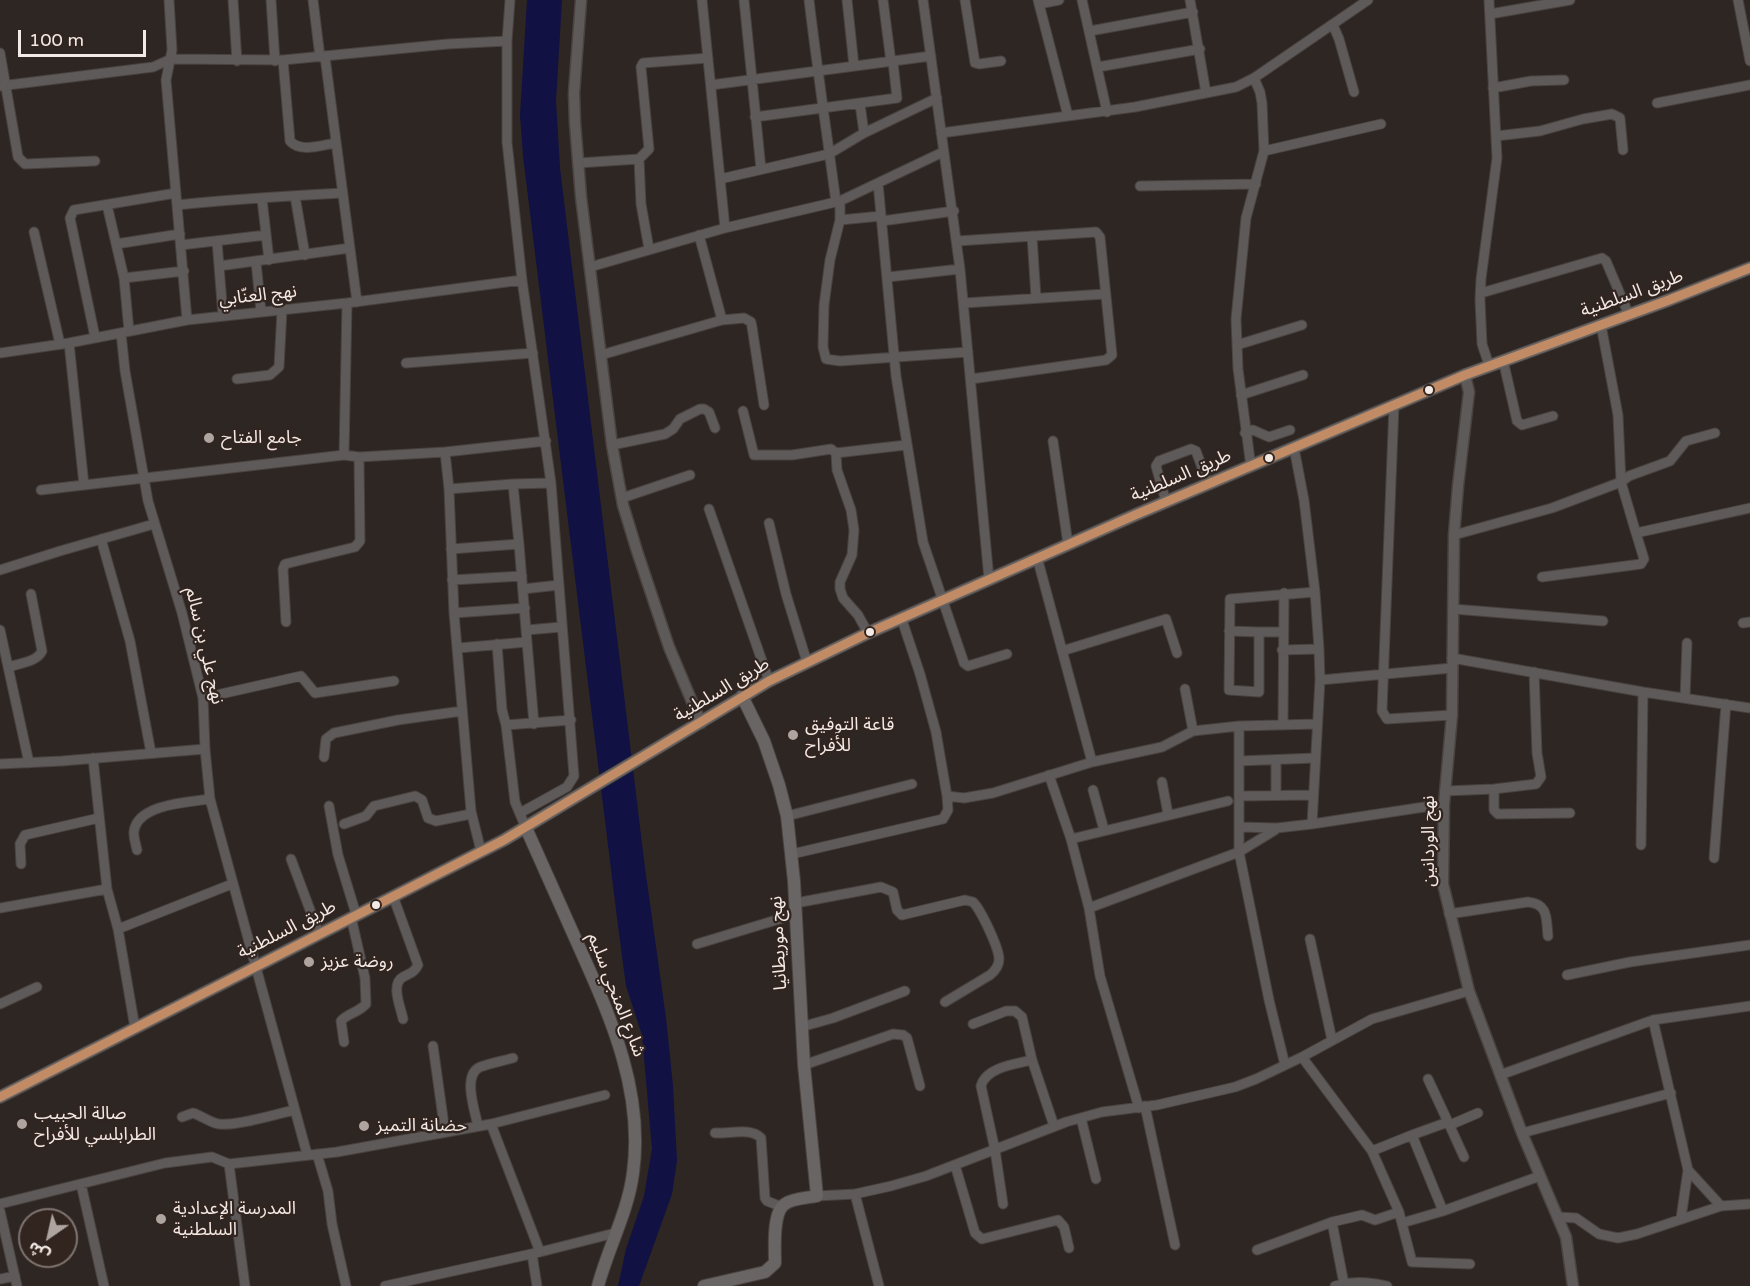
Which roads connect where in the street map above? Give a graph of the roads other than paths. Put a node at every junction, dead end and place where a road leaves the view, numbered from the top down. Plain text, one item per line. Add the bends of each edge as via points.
1 (169, 0) edge
2 (233, 0) edge
3 (271, 0) edge
4 (313, 0) edge
5 (510, 0) edge
6 (581, 0) edge
7 (702, 0) edge
8 (744, 0) edge
9 (809, 0) edge
10 (847, 0) edge
11 (883, 0) edge
12 (923, 0) edge
13 (965, 0) edge
14 (1059, 0) edge
15 (1082, 0) edge
16 (1190, 0) edge
17 (1368, 0) edge
18 (1489, 0) edge
19 (1570, 0) edge
20 (1738, 0) edge
21 (1038, 2) edge
22 (1192, 12) junction
23 (1490, 14) junction
24 (1333, 25) junction
25 (1090, 32) junction
26 (507, 41) junction
27 (1200, 49) junction
28 (0, 53) edge
29 (931, 56) junction
30 (323, 57) junction
31 (708, 58) junction
32 (171, 59) junction
33 (237, 61) junction
34 (279, 61) junction
35 (1001, 61) dead end
36 (892, 62) junction
37 (1750, 62) edge
38 (854, 66) junction
39 (1098, 67) junction
40 (817, 70) junction
41 (1254, 78) junction
42 (751, 80) junction
43 (1564, 80) dead end
44 (1750, 85) edge
45 (3, 86) edge
46 (711, 86) junction
47 (1494, 88) junction
48 (1354, 92) dead end
49 (1206, 93) junction
50 (897, 98) junction
51 (937, 98) junction
52 (1657, 103) dead end
53 (860, 104) junction
54 (824, 108) junction
55 (1107, 112) junction
56 (904, 113) junction
57 (1068, 116) junction
58 (755, 117) junction
59 (1382, 124) dead end
60 (864, 133) junction
61 (941, 133) junction
62 (1496, 136) junction
63 (336, 143) junction
64 (1623, 150) dead end
65 (943, 152) junction
66 (1264, 152) junction
67 (829, 154) junction
68 (639, 159) junction
69 (94, 161) dead end
70 (578, 163) junction
71 (760, 169) junction
72 (720, 179) junction
73 (879, 183) junction
74 (1256, 184) junction
75 (1140, 186) dead end
76 (176, 193) junction
77 (342, 193) junction
78 (295, 196) junction
79 (262, 198) junction
80 (838, 201) junction
81 (107, 205) junction
82 (177, 205) junction
83 (954, 211) junction
84 (882, 219) junction
85 (840, 220) junction
86 (725, 228) junction
87 (34, 232) dead end
88 (180, 234) junction
89 (266, 235) junction
90 (699, 235) junction
91 (1032, 236) junction
92 (217, 241) junction
93 (957, 241) junction
94 (116, 244) junction
95 (181, 245) junction
96 (350, 248) junction
97 (649, 249) junction
98 (304, 255) junction
99 (269, 260) junction
100 (256, 262) junction
101 (219, 266) junction
102 (590, 267) junction
103 (1750, 268) edge
104 (960, 269) junction
105 (184, 271) junction
106 (888, 277) junction
107 (124, 278) junction
108 (522, 280) junction
109 (1481, 293) junction
110 (1105, 294) junction
111 (1036, 298) junction
112 (352, 302) junction
113 (964, 303) junction
114 (282, 310) junction
115 (261, 311) junction
116 (1629, 315) junction
117 (223, 316) junction
118 (722, 320) junction
119 (187, 321) junction
120 (1302, 325) dead end
121 (1601, 325) junction
122 (125, 332) junction
123 (95, 337) junction
124 (65, 343) junction
125 (1237, 345) junction
126 (533, 352) junction
127 (968, 352) junction
128 (0, 353) edge
129 (602, 355) junction
130 (894, 358) junction
131 (1503, 360) junction
132 (406, 363) dead end
133 (1489, 365) junction
134 (1303, 375) dead end
135 (1465, 375) junction
136 (237, 379) dead end
137 (971, 379) junction
138 (1241, 395) junction
139 (764, 405) dead end
140 (1394, 405) junction
141 (743, 411) dead end
142 (1553, 416) dead end
143 (715, 428) dead end
144 (1290, 430) dead end
145 (1245, 433) junction
146 (1715, 433) dead end
147 (546, 441) junction
148 (1053, 441) dead end
149 (612, 445) junction
150 (906, 445) junction
151 (1294, 448) junction
152 (446, 453) junction
153 (836, 453) junction
154 (344, 455) junction
155 (358, 457) junction
156 (1251, 467) junction
157 (690, 475) dead end
158 (143, 477) junction
159 (1621, 482) junction
160 (551, 483) junction
161 (513, 484) junction
162 (1208, 484) junction
163 (84, 485) junction
164 (449, 489) junction
165 (41, 490) dead end
166 (622, 498) junction
167 (1166, 502) junction
168 (709, 508) dead end
169 (1750, 508) edge
170 (769, 523) dead end
171 (154, 524) junction
172 (1636, 533) junction
173 (1454, 536) junction
174 (101, 539) junction
175 (519, 544) junction
176 (1068, 544) junction
177 (451, 549) junction
178 (1037, 557) junction
179 (0, 570) edge
180 (522, 576) junction
181 (1542, 577) dead end
182 (989, 579) junction
183 (452, 580) junction
184 (559, 585) junction
185 (523, 589) junction
186 (1315, 592) junction
187 (1284, 593) junction
188 (32, 594) dead end
189 (942, 599) junction
190 (525, 608) junction
191 (1453, 609) junction
192 (454, 613) junction
193 (901, 617) junction
194 (1603, 621) dead end
195 (286, 622) dead end
196 (561, 627) junction
197 (0, 630) edge
198 (527, 630) junction
199 (1229, 632) junction
200 (1259, 632) junction
201 (1283, 632) junction
202 (868, 633) junction
203 (527, 642) junction
204 (1687, 643) dead end
205 (497, 644) junction
206 (458, 648) junction
207 (1319, 649) junction
208 (1282, 650) junction
209 (1062, 651) junction
210 (1177, 653) dead end
211 (1007, 654) dead end
212 (807, 662) junction
213 (1452, 663) junction
214 (9, 667) junction
215 (1534, 672) junction
216 (1385, 673) junction
217 (1320, 680) junction
218 (394, 681) dead end
219 (769, 681) junction
220 (1185, 689) dead end
221 (1643, 692) junction
222 (742, 696) junction
223 (203, 698) junction
224 (1685, 698) junction
225 (1726, 704) junction
226 (1750, 708) edge
227 (462, 711) junction
228 (1452, 715) junction
229 (571, 720) junction
230 (701, 723) junction
231 (534, 724) junction
232 (1317, 724) junction
233 (506, 725) junction
234 (1283, 725) junction
235 (1239, 726) junction
236 (1193, 731) junction
237 (205, 749) junction
238 (151, 753) junction
239 (324, 757) dead end
240 (93, 758) junction
241 (1315, 759) junction
242 (1276, 760) junction
243 (1239, 761) junction
244 (1092, 762) junction
245 (29, 763) junction
246 (0, 764) edge
247 (1049, 775) junction
248 (1162, 782) dead end
249 (912, 784) dead end
250 (1494, 789) junction
251 (1093, 790) dead end
252 (1445, 791) junction
253 (1276, 795) junction
254 (1313, 795) junction
255 (947, 796) junction
256 (1240, 796) junction
257 (210, 799) junction
258 (1228, 801) dead end
259 (1444, 804) junction
260 (329, 806) dead end
261 (520, 813) junction
262 (1570, 813) dead end
263 (471, 814) junction
264 (1168, 814) junction
265 (787, 816) junction
266 (99, 818) junction
267 (344, 824) dead end
268 (1312, 824) junction
269 (1240, 827) junction
270 (526, 828) junction
271 (1280, 828) junction
272 (1104, 830) junction
273 (1071, 839) junction
274 (1641, 845) dead end
275 (137, 850) dead end
276 (481, 851) junction
277 (1239, 852) junction
278 (792, 854) junction
279 (1714, 858) dead end
280 (291, 859) dead end
281 (21, 864) dead end
282 (232, 884) junction
283 (107, 889) junction
284 (393, 896) junction
285 (0, 908) edge
286 (796, 908) junction
287 (1089, 908) junction
288 (1449, 914) junction
289 (353, 916) junction
290 (118, 929) junction
291 (319, 934) junction
292 (1548, 936) dead end
293 (1310, 939) dead end
294 (697, 944) dead end
295 (1750, 945) edge
296 (255, 967) junction
297 (1567, 975) dead end
298 (37, 987) dead end
299 (1469, 991) junction
300 (905, 992) dead end
301 (945, 1002) dead end
302 (0, 1004) edge
303 (1750, 1006) edge
304 (403, 1019) dead end
305 (1653, 1020) junction
306 (973, 1024) dead end
307 (801, 1027) junction
308 (135, 1028) junction
309 (1332, 1040) junction
310 (344, 1042) dead end
311 (433, 1046) dead end
312 (1302, 1057) junction
313 (513, 1058) dead end
314 (1032, 1060) junction
315 (804, 1065) junction
316 (1285, 1065) junction
317 (1500, 1075) junction
318 (1428, 1079) dead end
319 (920, 1086) dead end
320 (1671, 1094) junction
321 (605, 1095) dead end
322 (0, 1097) edge
323 (1142, 1107) junction
324 (295, 1110) junction
325 (1478, 1113) dead end
326 (182, 1117) dead end
327 (1081, 1118) junction
328 (1449, 1123) junction
329 (491, 1124) junction
330 (478, 1126) junction
331 (1054, 1126) junction
332 (445, 1132) junction
333 (715, 1132) dead end
334 (1522, 1133) junction
335 (1412, 1135) junction
336 (995, 1150) junction
337 (1372, 1151) junction
338 (312, 1154) junction
339 (1464, 1157) dead end
340 (229, 1164) junction
341 (956, 1165) junction
342 (1688, 1170) junction
343 (1540, 1176) junction
344 (1096, 1179) dead end
345 (81, 1184) junction
346 (855, 1194) junction
347 (817, 1196) junction
348 (0, 1204) edge
349 (1003, 1204) dead end
350 (1750, 1204) edge
351 (1721, 1206) junction
352 (782, 1207) junction
353 (0, 1211) edge
354 (1443, 1211) junction
355 (1399, 1212) junction
356 (1558, 1217) junction
357 (1681, 1218) junction
358 (1332, 1222) junction
359 (1402, 1223) junction
360 (615, 1233) junction
361 (1175, 1245) dead end
362 (1069, 1248) dead end
363 (1257, 1250) dead end
364 (536, 1253) junction
365 (1470, 1264) dead end
366 (0, 1279) edge
367 (16, 1281) edge
368 (411, 1283) edge
369 (1340, 1285) edge
370 (104, 1286) edge
371 (245, 1286) edge
372 (346, 1286) edge
373 (385, 1286) edge
374 (537, 1286) edge
375 (598, 1286) edge
376 (705, 1286) edge
377 (879, 1286) edge
378 (1387, 1286) edge
379 (1573, 1286) edge

1 - 32 street
2 - 33 street
3 - 34 street
4 - 30 street
5 - 26 street
6 - 70 street via 574,93
7 - 31 street
8 - 42 street
9 - 40 street
10 - 38 street
11 - 36 street
12 - 29 street
13 - 35 street via 975,63
14 - 21 street
15 - 25 street
16 - 22 street
17 - 24 street
18 - 23 street
19 - 23 street
20 - 37 street
21 - 57 street
22 - 25 street
22 - 27 street
23 - 47 street
24 - 41 street
24 - 48 street
25 - 39 street
26 - 30 street
26 - 108 street via 507,142
27 - 39 street
27 - 49 street
28 - 45 street
29 - 36 street
29 - 51 street
30 - 34 street
30 - 63 street
31 - 46 street
31 - 68 street via 643,63 640,67 649,149
32 - 33 street
32 - 45 street via 153,68
32 - 76 street via 166,80
33 - 34 street
34 - 63 street via 290,141 301,147
36 - 38 street
36 - 50 street
38 - 40 street
39 - 55 street
40 - 42 street
40 - 54 street
41 - 49 street via 1236,87
41 - 66 street via 1262,103
42 - 46 street
42 - 58 street
43 - 47 street
44 - 52 street
45 - 69 street via 18,157 25,164
46 - 72 street
47 - 62 street
49 - 55 street
50 - 53 street
50 - 56 street
51 - 56 street
51 - 61 street
53 - 54 street
53 - 60 street
54 - 58 street
54 - 67 street
55 - 57 street
56 - 60 street
57 - 61 street
58 - 71 street
59 - 66 street
60 - 67 street
61 - 65 street
62 - 64 street via 1540,131 1612,114 1620,118
62 - 109 street via 1493,199
63 - 77 street
65 - 73 street
65 - 83 street
66 - 74 street
67 - 71 street
67 - 80 street
68 - 70 street
68 - 97 street
70 - 102 street
71 - 72 street
72 - 86 street
73 - 80 street
73 - 84 street
74 - 75 street
74 - 125 street via 1243,236
76 - 81 street
76 - 82 street
77 - 78 street
77 - 96 street
78 - 79 street
78 - 98 street
79 - 82 street
79 - 89 street
80 - 85 street
80 - 86 street
81 - 94 street, نهج علي بن سالم
81 - 123 street via 74,210 70,218
82 - 88 street
83 - 84 street
83 - 93 street
84 - 85 street
84 - 106 street
85 - 130 street via 824,305 824,355 831,361
86 - 90 street
87 - 124 street
88 - 94 street
88 - 95 street
89 - 92 street
89 - 99 street
90 - 97 street
90 - 118 street
91 - 93 street
91 - 110 street via 1096,232 1100,237
91 - 111 street
92 - 95 street
92 - 101 street
93 - 104 street
94 - 107 street, نهج علي بن سالم
95 - 105 street
96 - 98 street
96 - 112 street
97 - 102 street
98 - 99 street
99 - 100 street
100 - 101 street
100 - 115 street
101 - 117 street
102 - 129 street
103 - 116 main road, طريق السلطنية
104 - 106 street
104 - 113 street
105 - 107 street
105 - 119 street
106 - 130 street
107 - 122 street, نهج علي بن سالم
108 - 112 street, نهج العنّابي
108 - 126 street
109 - 116 street via 1602,258
109 - 133 street via 1482,344
110 - 111 street
110 - 137 street via 1112,355 1106,360
111 - 113 street
112 - 114 street, نهج العنّابي
112 - 154 street
113 - 127 street
114 - 115 street, نهج العنّابي
114 - 136 street via 279,367 270,375
115 - 117 street, نهج العنّابي
116 - 121 main road, طريق السلطنية
117 - 119 street, نهج العنّابي
118 - 129 street
118 - 139 street via 744,318 751,322
119 - 122 street, نهج العنّابي
120 - 125 street
121 - 131 main road, طريق السلطنية
121 - 159 street via 1618,415
122 - 123 street, نهج العنّابي
122 - 158 street, نهج علي بن سالم via 125,371
123 - 124 street, نهج العنّابي
124 - 128 street, نهج العنّابي
124 - 163 street
125 - 138 street
126 - 132 street
126 - 147 street
127 - 130 street
127 - 137 street
129 - 149 street
130 - 150 street
131 - 133 main road, طريق السلطنية
131 - 142 street via 1517,421 1522,425
133 - 135 main road, طريق السلطنية
134 - 138 street
135 - 140 main road, طريق السلطنية
135 - 173 street, نهج الوردانين via 1469,392
137 - 182 street
138 - 145 street
140 - 151 main road, طريق السلطنية
140 - 216 street
141 - 153 street via 754,455 831,449
143 - 149 street via 709,412 699,409 680,419 665,434
144 - 145 street via 1269,437 1253,430
145 - 156 street
146 - 159 street via 1686,441 1670,461
147 - 152 street
147 - 160 street
148 - 176 street
149 - 166 street
150 - 153 street
150 - 189 street via 923,542
151 - 156 main road, طريق السلطنية
151 - 186 street
152 - 155 street
152 - 164 street
153 - 202 street via 854,530 852,555 840,589
154 - 155 street
154 - 158 street
155 - 195 street via 360,542 355,547 285,564
156 - 162 main road, طريق السلطنية
157 - 166 street
158 - 163 street
158 - 171 street, نهج علي بن سالم
159 - 172 street
159 - 173 street via 1552,508
160 - 161 street
160 - 184 street
161 - 164 street
161 - 175 street
162 - 167 main road, طريق السلطنية
162 - 167 street via 1196,451 1191,449 1159,461 1155,466
163 - 165 street
164 - 177 street
166 - 230 street via 669,647
167 - 176 main road, طريق السلطنية
168 - 219 street
169 - 172 street
170 - 212 street
171 - 174 street
171 - 223 street, نهج علي بن سالم
172 - 181 street via 1644,559 1641,564
173 - 191 street, نهج الوردانين
174 - 179 street
174 - 238 street via 130,641
175 - 177 street
175 - 180 street
176 - 178 main road, طريق السلطنية
177 - 183 street
178 - 182 main road, طريق السلطنية
178 - 209 street
180 - 183 street
180 - 185 street
182 - 189 main road, طريق السلطنية
183 - 192 street
184 - 185 street
184 - 196 street
185 - 190 street
186 - 187 street
186 - 207 street
187 - 199 street via 1230,599
187 - 201 street
188 - 214 street via 42,651 35,659
189 - 193 main road, طريق السلطنية
189 - 211 street via 964,663 968,666
190 - 192 street
190 - 198 street
191 - 194 street
191 - 213 street, نهج الوردانين
192 - 206 street
193 - 202 main road, طريق السلطنية
193 - 255 street via 936,732
196 - 198 street
196 - 229 street
197 - 214 street
198 - 203 street
199 - 200 street
199 - 200 street via 1228,690 1260,692
200 - 201 street
201 - 208 street
202 - 212 main road, طريق السلطنية
203 - 205 street
203 - 231 street
204 - 224 street
205 - 206 street
205 - 233 street
206 - 227 street
207 - 208 street
207 - 217 street
208 - 234 street
209 - 210 street via 1167,619
209 - 244 street
212 - 219 main road, طريق السلطنية
213 - 215 street
213 - 216 street
213 - 228 street, نهج الوردانين
214 - 245 street
215 - 221 street
215 - 250 street via 1541,777 1536,784
216 - 217 street
216 - 228 street via 1382,711 1387,719
217 - 232 street
218 - 223 street via 315,693 301,676
219 - 222 main road, طريق السلطنية
220 - 236 street
221 - 224 street
221 - 274 street
222 - 230 main road, طريق السلطنية
222 - 265 main road, نهج موريطانيا via 764,741
223 - 237 street, نهج علي بن سالم
224 - 225 street
225 - 226 street
225 - 279 street
227 - 239 street via 334,734 326,739
227 - 263 street
228 - 252 street, نهج الوردانين
229 - 231 street
229 - 261 street via 571,783
230 - 270 main road, طريق السلطنية
231 - 233 street
232 - 234 street
232 - 241 street
233 - 261 street via 515,802
234 - 235 street
235 - 236 street
235 - 243 street
236 - 244 street via 1162,747
237 - 238 street
237 - 257 street, نهج علي بن سالم
238 - 240 street
240 - 245 street
240 - 266 street
241 - 242 street
241 - 254 street
242 - 243 street
242 - 253 street
243 - 256 street
244 - 247 street
245 - 246 street
247 - 255 street via 993,793 964,798
247 - 273 street
248 - 264 street
249 - 265 street
250 - 252 street
250 - 262 street via 1494,810 1498,814
251 - 272 street
252 - 259 street, نهج الوردانين
253 - 254 street
253 - 256 street
254 - 268 street
255 - 278 street via 948,810 943,819
256 - 269 street
257 - 275 street via 153,809 137,824
257 - 282 street, نهج علي بن سالم
258 - 264 street
259 - 268 street
259 - 288 street, نهج الوردانين via 1443,884
260 - 289 street
261 - 270 street
263 - 267 street via 435,821 428,818 422,800 415,796 374,806 366,816
263 - 276 street
264 - 272 street
265 - 278 main road, نهج موريطانيا
266 - 281 street via 26,835 20,844
266 - 283 street
268 - 271 street
269 - 271 street
269 - 277 street
270 - 276 main road, طريق السلطنية
270 - 360 main road, شارع المنجي سليم via 608,1013 633,1098 633,1174
271 - 277 street
272 - 273 street
273 - 287 street
276 - 284 main road, طريق السلطنية
277 - 287 street
277 - 316 street
278 - 286 main road, نهج موريطانيا
280 - 291 street
282 - 290 street
282 - 296 street, نهج علي بن سالم
283 - 285 street
283 - 290 street
284 - 289 main road, طريق السلطنية
284 - 304 street via 418,965 397,982
286 - 294 street
286 - 301 street via 881,887 892,892 902,915 965,900 973,902 999,962 990,975
286 - 307 main road, نهج موريطانيا
287 - 323 street via 1100,976
288 - 292 street via 1536,902 1545,913
288 - 299 street, نهج الوردانين
289 - 291 main road, طريق السلطنية
289 - 310 street via 366,1005 341,1021
290 - 308 street
291 - 296 main road, طريق السلطنية
293 - 309 street
295 - 297 street
296 - 308 main road, طريق السلطنية
296 - 324 street, نهج علي بن سالم
298 - 302 street
299 - 309 street via 1387,1014
299 - 317 street, نهج الوردانين
300 - 307 street
303 - 305 street
305 - 317 street
305 - 320 street
306 - 314 street via 1015,1011 1022,1017
307 - 315 main road, نهج موريطانيا
308 - 322 main road, طريق السلطنية
309 - 312 street
311 - 332 street
312 - 316 street
312 - 337 street
313 - 330 street via 480,1067 471,1075
314 - 331 street
314 - 336 street via 993,1071 982,1081 981,1092
315 - 319 street via 898,1034 907,1038
315 - 347 main road, نهج موريطانيا
316 - 323 street via 1235,1087
317 - 334 street, نهج الوردانين
318 - 328 street
320 - 334 street
320 - 342 street
321 - 329 street
323 - 327 street
323 - 361 street
324 - 326 street via 228,1125 193,1113
324 - 338 street, نهج علي بن سالم
325 - 328 street
327 - 331 street
327 - 344 street
328 - 335 street
328 - 339 street
329 - 330 street
329 - 364 street
330 - 332 street
331 - 336 street
332 - 338 street
333 - 352 street via 758,1134 765,1198
334 - 343 street, نهج الوردانين
335 - 337 street
335 - 354 street
336 - 341 street
336 - 349 street
337 - 355 street
338 - 340 street
338 - 372 street, نهج علي بن سالم via 328,1191
340 - 345 street via 212,1157 165,1163
340 - 371 street
341 - 346 street
341 - 362 street via 979,1238 1058,1220 1064,1227
342 - 351 street
342 - 357 street
343 - 354 street
343 - 356 street, نهج الوردانين
345 - 348 street
345 - 370 street
346 - 347 street
346 - 377 street
347 - 352 main road via 787,1202
350 - 351 street
351 - 357 street
352 - 376 main road via 776,1223 775,1263 771,1268
353 - 367 street
354 - 359 street
355 - 358 street via 1375,1220 1362,1215
355 - 359 street
356 - 357 street via 1576,1218 1599,1234 1618,1238
356 - 379 street, نهج الوردانين via 1566,1237
358 - 363 street
358 - 369 street
359 - 365 street via 1412,1262
360 - 364 street
360 - 375 main road, شارع المنجي سليم
364 - 368 street
364 - 374 street
366 - 367 street
368 - 373 street
369 - 378 street via 1357,1281

